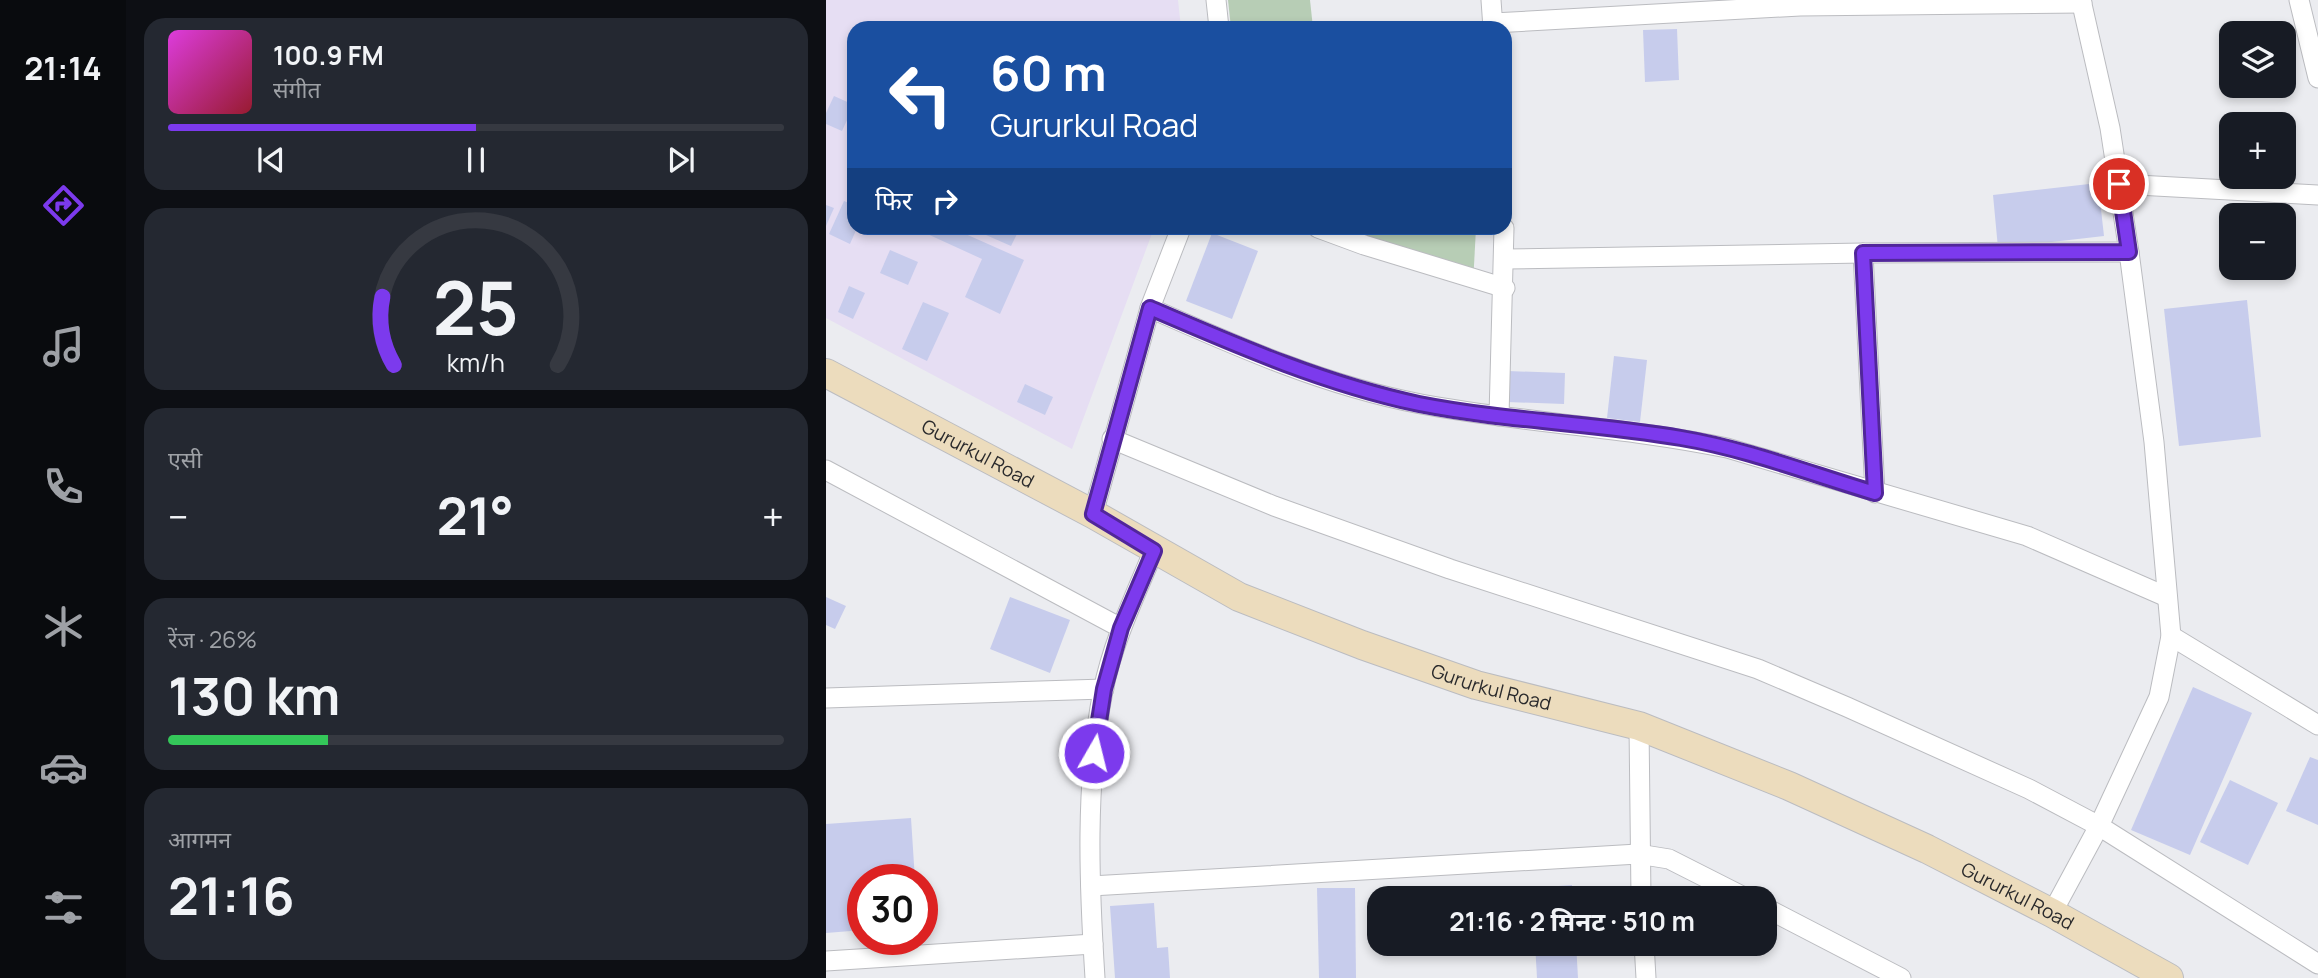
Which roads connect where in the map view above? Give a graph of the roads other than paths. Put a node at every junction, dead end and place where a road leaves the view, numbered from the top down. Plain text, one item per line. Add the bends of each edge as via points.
1 (1216, 0) edge
2 (1490, 0) edge
3 (2299, 0) edge
4 (2081, 2) edge
5 (1800, 3) edge
6 (1219, 21) edge
7 (1493, 21) edge
8 (1512, 24) edge
9 (2318, 78) edge
10 (2119, 184) junction
11 (2318, 194) edge
12 (1178, 235) edge
13 (1340, 235) edge
14 (1504, 235) edge
15 (2129, 252) junction
16 (1863, 253) junction
17 (1506, 260) junction
18 (1504, 288) junction
19 (1150, 308) junction
20 (826, 373) edge
21 (1500, 416) junction
22 (1112, 439) junction
23 (826, 470) edge
24 (1875, 493) junction
25 (1093, 514) junction
26 (1154, 551) junction
27 (2167, 597) junction
28 (1121, 628) junction
29 (2171, 636) junction
30 (1104, 689) junction
31 (826, 698) edge
32 (2318, 725) edge
33 (1639, 726) junction
34 (2099, 826) junction
35 (1638, 854) junction
36 (1091, 886) junction
37 (1640, 886) edge
38 (1723, 886) edge
39 (2052, 913) junction
40 (1777, 914) edge
41 (1093, 944) junction
42 (1645, 956) edge
43 (826, 961) edge
44 (2318, 964) edge
45 (1095, 978) edge
46 (1646, 978) edge
47 (1901, 978) edge
48 (2169, 978) edge

1 - 6 street
2 - 7 street
3 - 9 street
4 - 5 street
4 - 10 street
5 - 8 street
10 - 11 street
10 - 15 street
12 - 19 street
13 - 18 street
14 - 17 street
15 - 16 street
15 - 27 street via 2154,442
16 - 17 street
16 - 24 street
17 - 18 street
18 - 21 street
19 - 21 street via 1294,369 1419,404
19 - 22 street
20 - 25 street, Gururkul Road
21 - 24 street via 1681,438
22 - 25 street
22 - 34 street via 1274,506 1450,569 1758,669 2029,789
23 - 28 street
24 - 27 street via 2027,536
25 - 26 street, Gururkul Road
26 - 28 street
26 - 33 street, Gururkul Road via 1239,597 1362,645 1476,685
27 - 29 street
28 - 30 street
29 - 32 street
29 - 34 street via 2159,697
30 - 31 street
30 - 36 street via 1094,753
33 - 35 street
33 - 39 street, Gururkul Road via 1789,786
34 - 39 street
34 - 44 street
35 - 36 street
35 - 37 street
35 - 38 street via 1676,862
36 - 41 street
39 - 48 street, Gururkul Road
40 - 47 street
41 - 43 street
41 - 45 street
42 - 46 street

